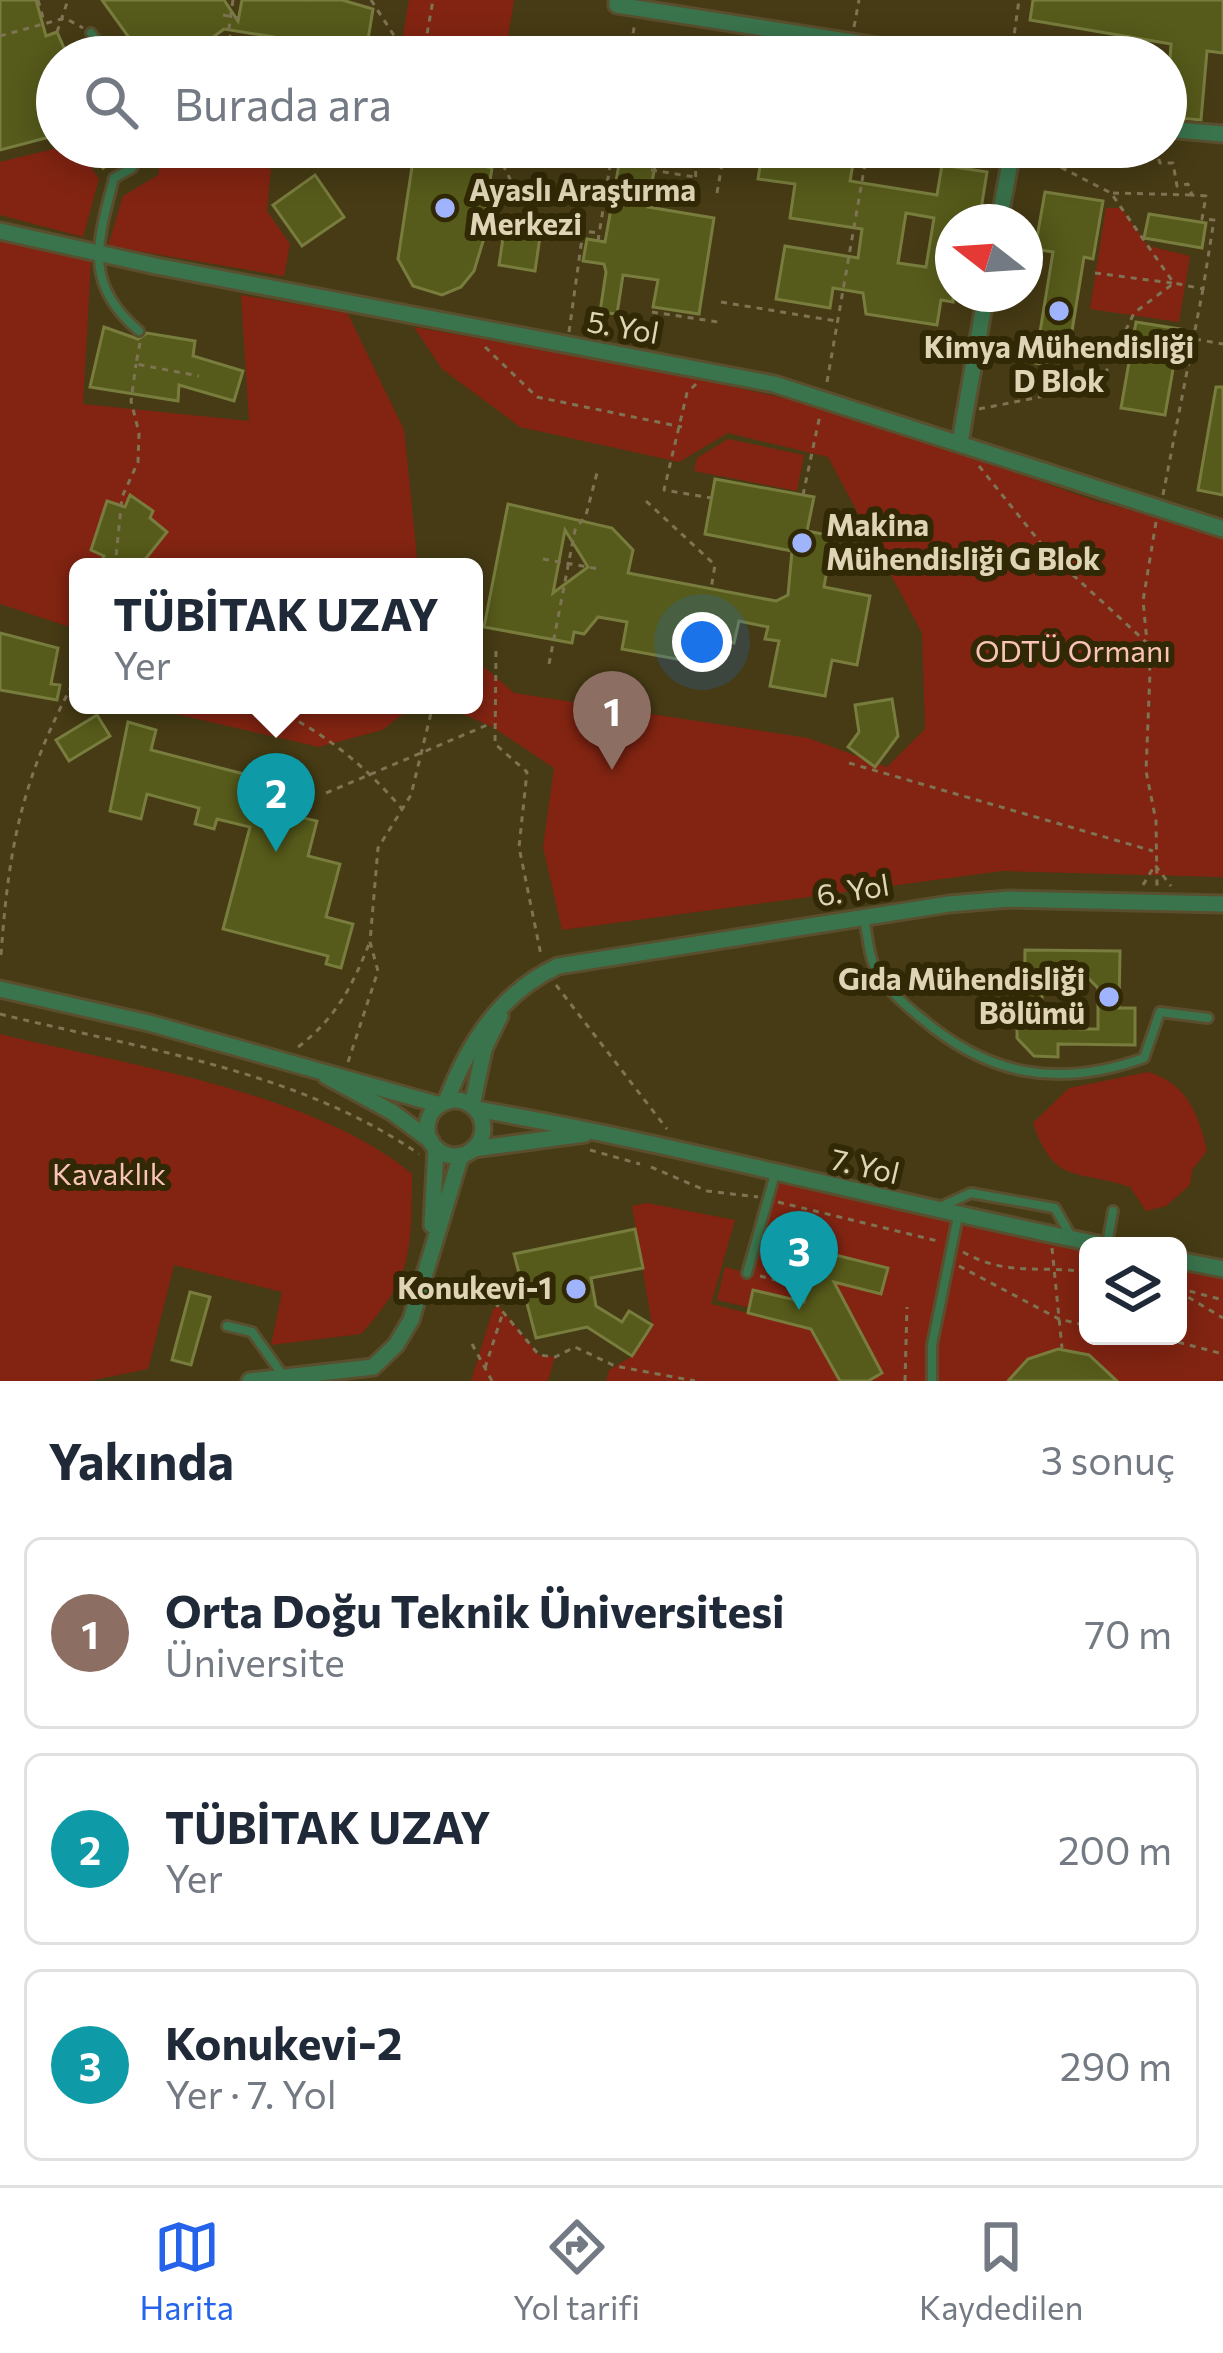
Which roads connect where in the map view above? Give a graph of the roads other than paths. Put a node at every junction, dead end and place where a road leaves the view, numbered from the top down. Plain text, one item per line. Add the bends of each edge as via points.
1 (617, 0) edge
2 (91, 33) road end
3 (93, 36) edge
4 (819, 36) edge
5 (1187, 131) edge
6 (1223, 134) edge
7 (132, 168) edge
8 (1012, 168) edge
9 (1003, 204) edge
10 (0, 231) edge
11 (94, 254) junction
12 (983, 312) edge
13 (139, 331) road end
14 (960, 442) junction
15 (1223, 529) edge
16 (1223, 904) edge
17 (864, 916) junction
18 (0, 989) edge
19 (506, 1003) junction
20 (1208, 1018) dead end
21 (302, 1064) junction
22 (443, 1103) junction
23 (474, 1108) junction
24 (612, 1132) junction
25 (434, 1152) junction
26 (467, 1152) junction
27 (775, 1173) junction
28 (933, 1211) junction
29 (1113, 1211) dead end
30 (958, 1216) junction
31 (1109, 1237) edge
32 (1072, 1239) junction
33 (1079, 1240) edge
34 (430, 1252) junction
35 (1187, 1262) edge
36 (1223, 1269) edge
37 (746, 1273) road end
38 (227, 1326) dead end
39 (373, 1374) edge
40 (282, 1375) junction
41 (250, 1381) edge
42 (932, 1381) edge

1 - 4 street
2 - 3 lane
5 - 6 street
7 - 11 lane via 114,178
8 - 9 street
10 - 11 street, 5. Yol
11 - 13 lane via 113,310
11 - 14 street, 5. Yol via 710,370
12 - 14 street
14 - 15 street, 5. Yol
16 - 17 street, 6. Yol via 1009,899
17 - 19 street, 6. Yol via 545,972
17 - 20 lane via 874,966 898,999 978,1058 1047,1077 1100,1074 1144,1058 1160,1012
18 - 21 street, 7. Yol
19 - 22 street, 6. Yol via 462,1060
19 - 23 street, 6. Yol via 484,1049
21 - 22 street, 7. Yol
21 - 25 street, 7. Yol via 392,1112
22 - 23 street, 7. Yol
22 - 25 street via 428,1124
23 - 24 street, 7. Yol
23 - 26 street via 482,1134
24 - 26 street, 7. Yol
24 - 27 street, 7. Yol
25 - 26 street, 7. Yol
25 - 34 street
26 - 34 street
27 - 28 street, 7. Yol
27 - 37 lane
28 - 30 street, 7. Yol
28 - 32 lane via 971,1193 1055,1208
29 - 31 lane
30 - 32 street, 7. Yol
30 - 42 lane
32 - 33 street, 7. Yol
34 - 39 street via 411,1320
35 - 36 street
38 - 40 lane via 252,1332
39 - 40 street
40 - 41 street

